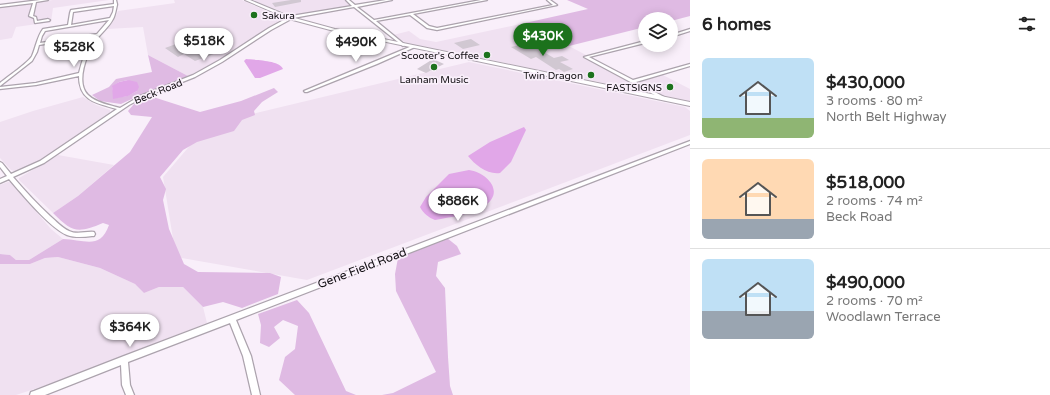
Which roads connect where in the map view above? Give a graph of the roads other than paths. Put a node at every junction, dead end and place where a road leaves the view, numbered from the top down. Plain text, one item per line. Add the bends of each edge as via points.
1 (47, 0) edge
2 (115, 0) edge
3 (247, 0) edge
4 (347, 0) edge
5 (389, 0) edge
6 (486, 0) edge
7 (548, 0) edge
8 (35, 2) junction
9 (116, 5) junction
10 (0, 6) edge
11 (355, 6) junction
12 (411, 14) junction
13 (290, 18) junction
14 (112, 19) junction
15 (48, 20) dead end
16 (373, 21) junction
17 (69, 25) junction
18 (690, 30) edge
19 (678, 34) edge
20 (98, 35) junction
21 (38, 44) junction
22 (638, 44) edge
23 (403, 45) junction
24 (413, 47) junction
25 (690, 65) edge
26 (81, 74) junction
27 (632, 82) junction
28 (0, 86) edge
29 (306, 90) dead end
30 (665, 99) junction
31 (690, 104) edge
32 (120, 109) junction
33 (689, 143) edge
34 (0, 164) edge
35 (11, 177) junction
36 (0, 181) edge
37 (92, 234) dead end
38 (232, 319) junction
39 (124, 360) junction
40 (34, 395) edge
41 (130, 395) edge
42 (256, 395) edge

1 - 8 street
2 - 9 street
3 - 13 main road
4 - 11 street
5 - 11 street, Beck Road
6 - 12 street
7 - 12 street via 556,5 437,29 432,29
8 - 10 street
8 - 15 street via 31,16 36,22
9 - 14 street
9 - 17 street via 72,12
11 - 13 street, Beck Road
11 - 16 street
12 - 16 street
13 - 23 main road
13 - 32 street, Beck Road via 194,76 141,97
14 - 17 street
14 - 20 street
16 - 23 street
17 - 21 street via 44,30
18 - 19 street
20 - 21 street
20 - 26 street via 85,56
21 - 28 street via 31,60
22 - 27 street via 586,57
23 - 24 main road
24 - 29 street
24 - 30 main road
25 - 27 street
26 - 28 street via 36,84
26 - 32 street via 81,88 88,97
27 - 30 street
30 - 31 main road
32 - 35 street, Beck Road via 42,162
33 - 38 street, Gene Field Road
34 - 35 street
35 - 36 street, Beck Road
35 - 37 street via 52,222 66,232 78,236
38 - 39 street, Gene Field Road
38 - 42 street via 247,356
39 - 40 street, Gene Field Road
39 - 41 street via 126,385

